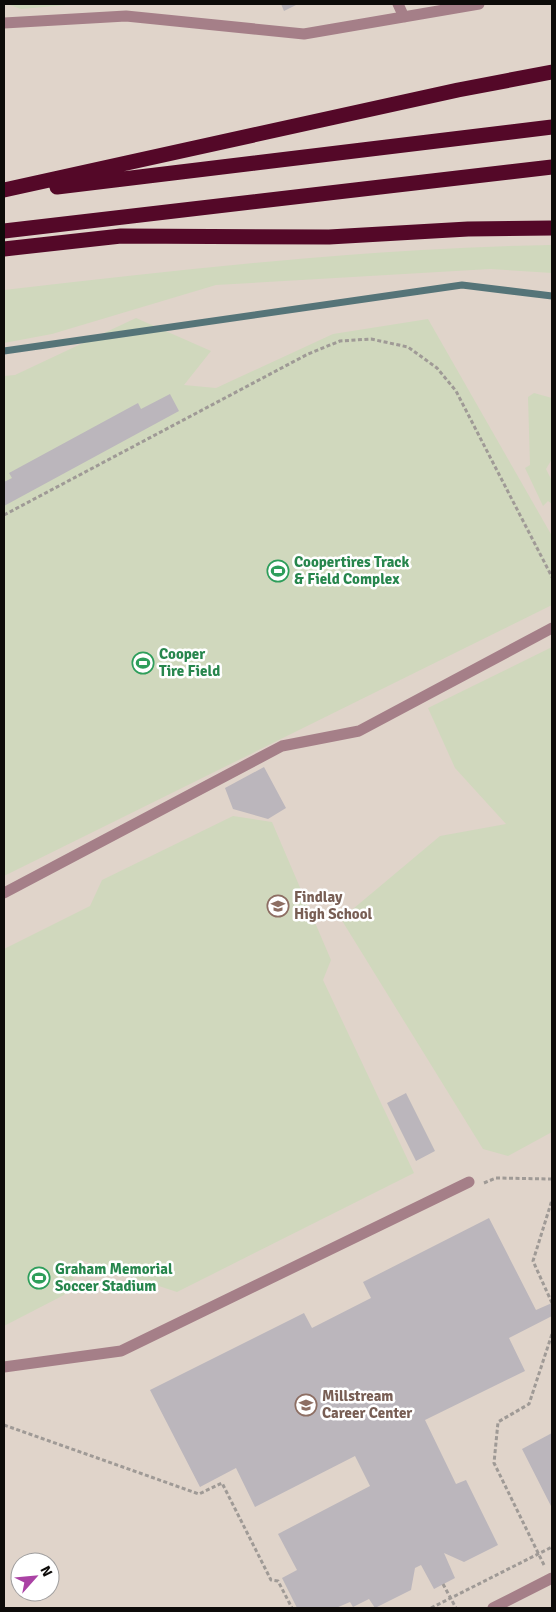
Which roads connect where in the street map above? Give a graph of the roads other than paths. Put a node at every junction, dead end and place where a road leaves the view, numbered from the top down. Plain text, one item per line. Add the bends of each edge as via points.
1 (398, 4) edge
2 (479, 4) edge
3 (404, 17) junction
4 (4, 23) edge
5 (552, 72) edge
6 (552, 127) edge
7 (552, 167) edge
8 (4, 192) edge
9 (552, 228) edge
10 (4, 231) edge
11 (4, 249) edge
12 (552, 628) edge
13 (4, 893) edge
14 (468, 1182) road end
15 (4, 1367) edge
16 (552, 1579) edge
17 (493, 1608) edge

1 - 3 lane
2 - 3 lane
3 - 4 lane via 304,34 126,16
5 - 8 highway via 458,90
6 - 8 highway
7 - 10 highway
9 - 11 highway via 329,237 121,236
12 - 13 lane via 359,731 282,746
14 - 15 lane via 122,1351
16 - 17 lane

